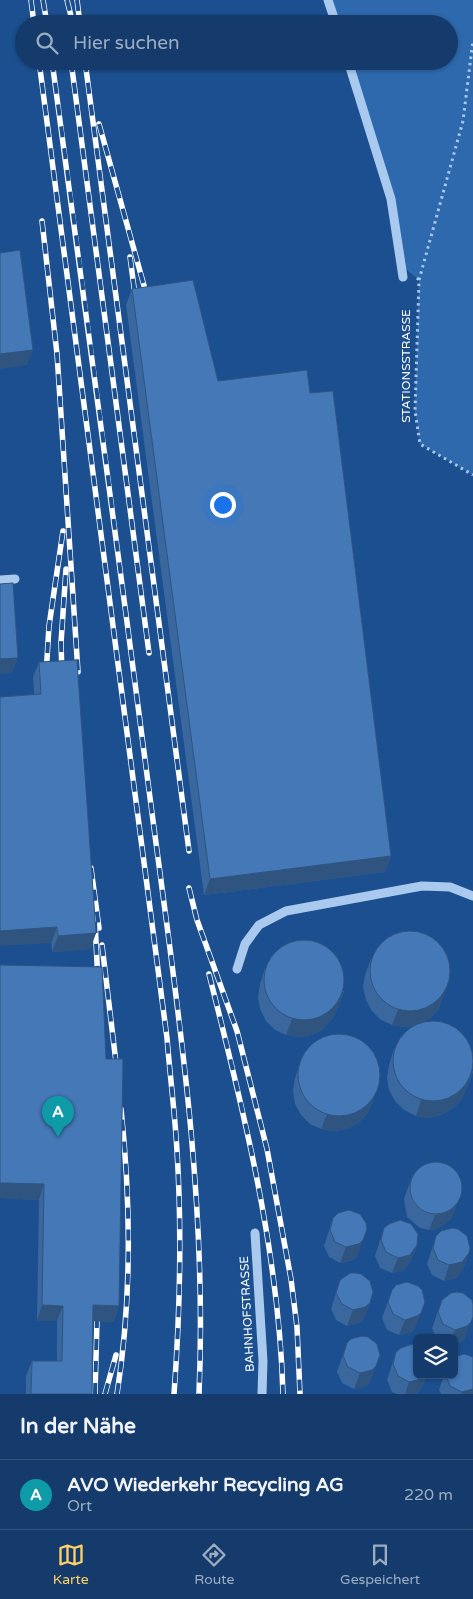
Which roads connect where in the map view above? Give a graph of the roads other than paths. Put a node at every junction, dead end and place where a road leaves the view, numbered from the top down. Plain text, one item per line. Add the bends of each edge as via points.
1 (328, 0) edge
2 (333, 15) edge
3 (351, 70) edge
4 (403, 277) dead end
5 (15, 579) dead end
6 (0, 580) edge
7 (473, 896) edge
8 (237, 969) dead end
9 (255, 1233) dead end
10 (262, 1394) edge

1 - 2 street
3 - 4 street via 391,199
5 - 6 street
7 - 8 street via 450,887 422,886 286,910 258,925 245,944
9 - 10 street, BAHNHOFSTRASSE

